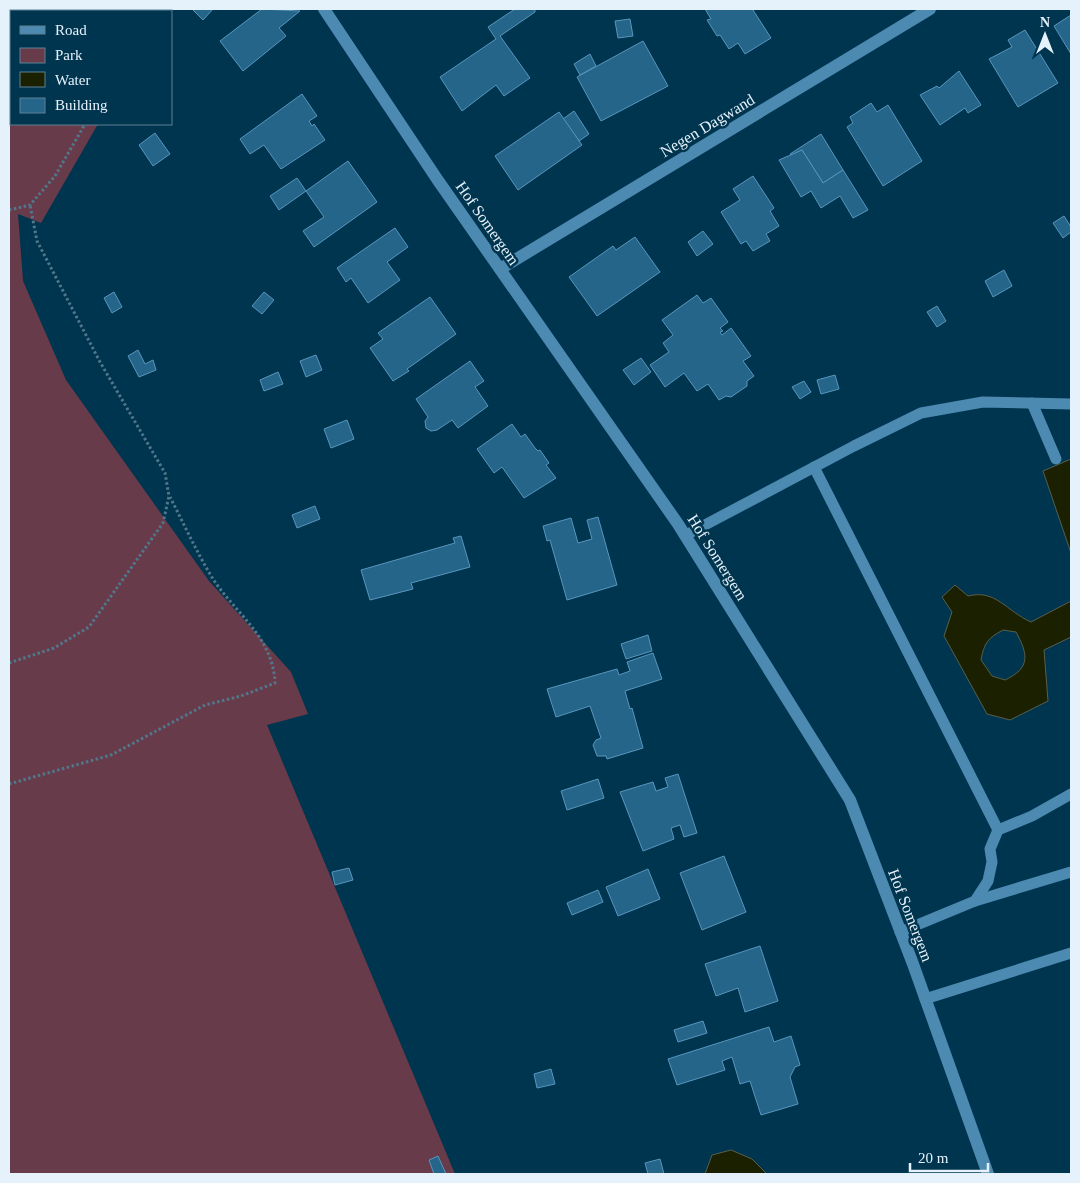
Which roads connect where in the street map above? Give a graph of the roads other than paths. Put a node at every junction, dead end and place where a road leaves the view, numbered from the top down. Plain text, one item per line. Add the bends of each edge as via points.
1 (324, 9) edge
2 (930, 9) edge
3 (500, 269) junction
4 (1032, 403) junction
5 (1071, 404) edge
6 (1056, 459) dead end
7 (814, 467) junction
8 (686, 535) junction
9 (1071, 794) edge
10 (998, 830) junction
11 (1071, 872) edge
12 (975, 901) junction
13 (900, 932) junction
14 (1071, 953) edge
15 (925, 999) junction
16 (988, 1174) edge

1 - 3 street, Hof Somergem
2 - 3 street, Negen Dagwand
3 - 8 street, Hof Somergem
4 - 5 lane
4 - 6 lane
4 - 7 lane via 983,402 921,413
7 - 8 lane
7 - 10 lane
8 - 13 street, Hof Somergem via 850,800
9 - 10 lane
10 - 12 lane via 990,849 992,862 988,881
11 - 12 lane
12 - 13 lane
13 - 15 street, Hof Somergem
14 - 15 lane
15 - 16 street, Hof Somergem

